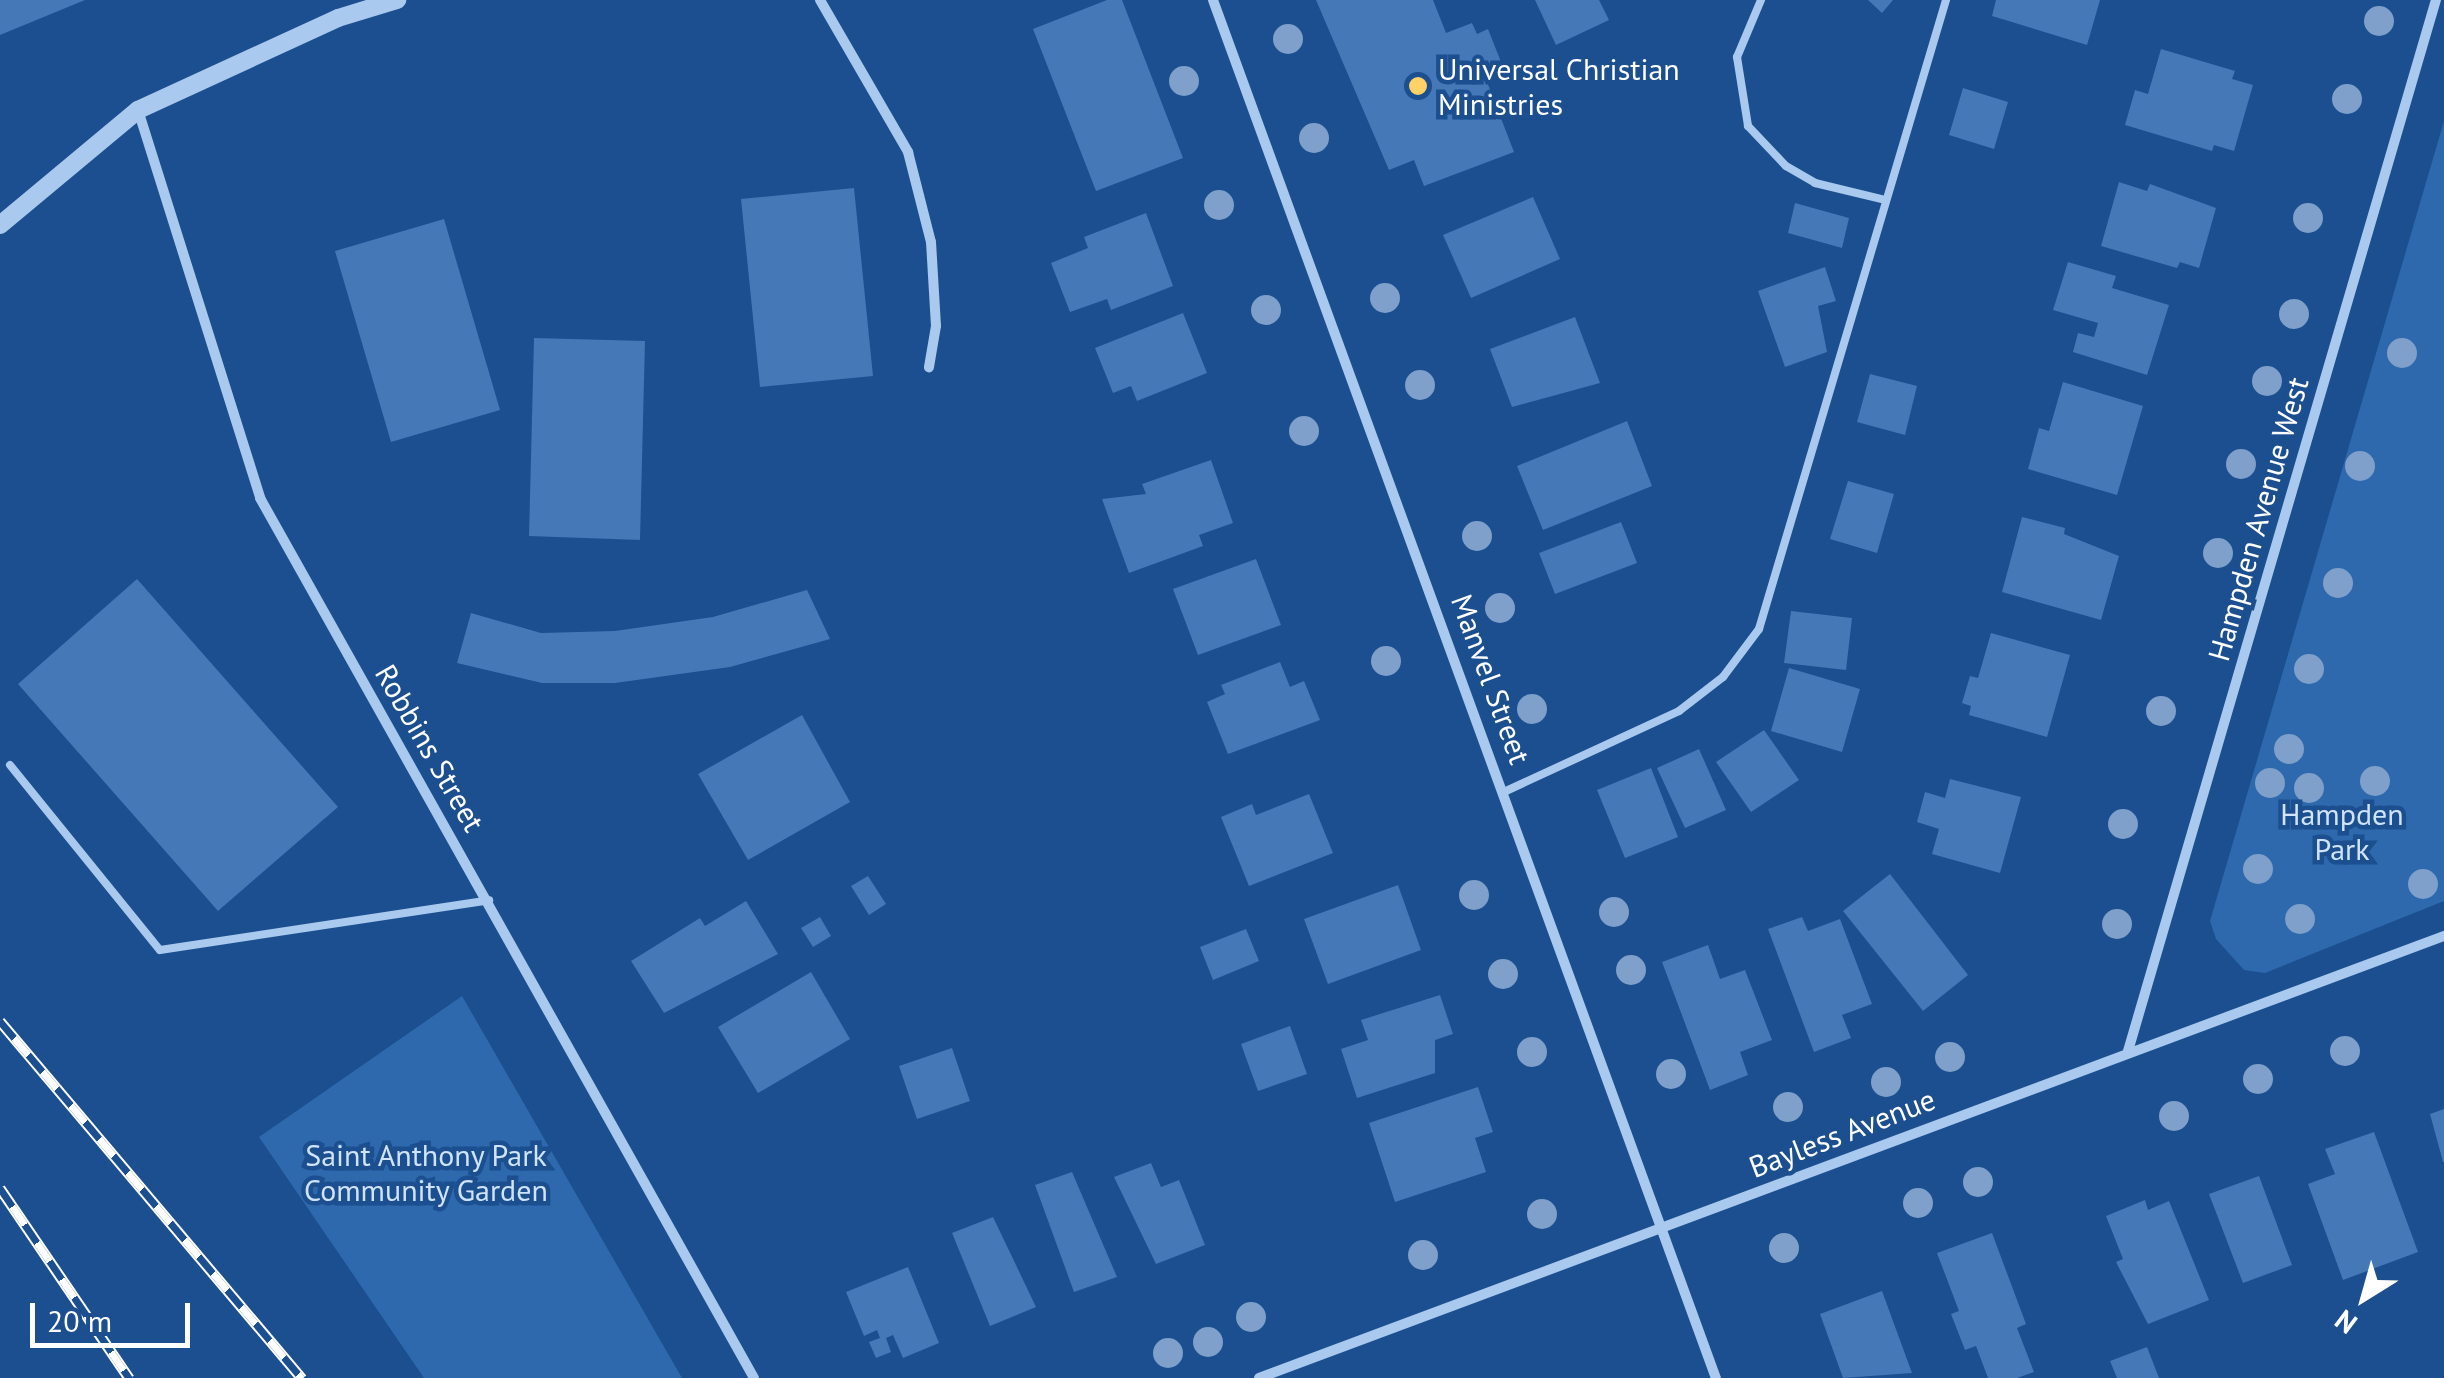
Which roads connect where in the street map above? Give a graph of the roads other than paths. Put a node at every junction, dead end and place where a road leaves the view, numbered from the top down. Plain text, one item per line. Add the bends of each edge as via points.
1 (397, 0) edge
2 (820, 0) edge
3 (1214, 0) edge
4 (1761, 0) edge
5 (1946, 0) edge
6 (2436, 0) edge
7 (138, 110) junction
8 (1886, 200) junction
9 (0, 225) edge
10 (929, 368) dead end
11 (10, 765) dead end
12 (1506, 791) junction
13 (488, 900) junction
14 (2444, 936) edge
15 (2128, 1051) junction
16 (1662, 1228) junction
17 (754, 1378) edge
18 (1259, 1378) edge
19 (1716, 1378) edge

1 - 7 street via 338,18
2 - 10 street via 908,152 931,242 936,326
3 - 12 street, Manvel Street
4 - 8 lane via 1737,57 1748,126 1786,166 1815,183
5 - 8 lane
6 - 15 street, Hampden Avenue West
7 - 9 street
7 - 13 street, Robbins Street via 260,498
8 - 12 lane via 1759,629 1722,677 1679,711
11 - 13 lane via 160,950
12 - 16 street, Manvel Street
13 - 17 street, Robbins Street
14 - 15 street, Bayless Avenue
15 - 16 street, Bayless Avenue
16 - 18 street, Bayless Avenue
16 - 19 street, Manvel Street

